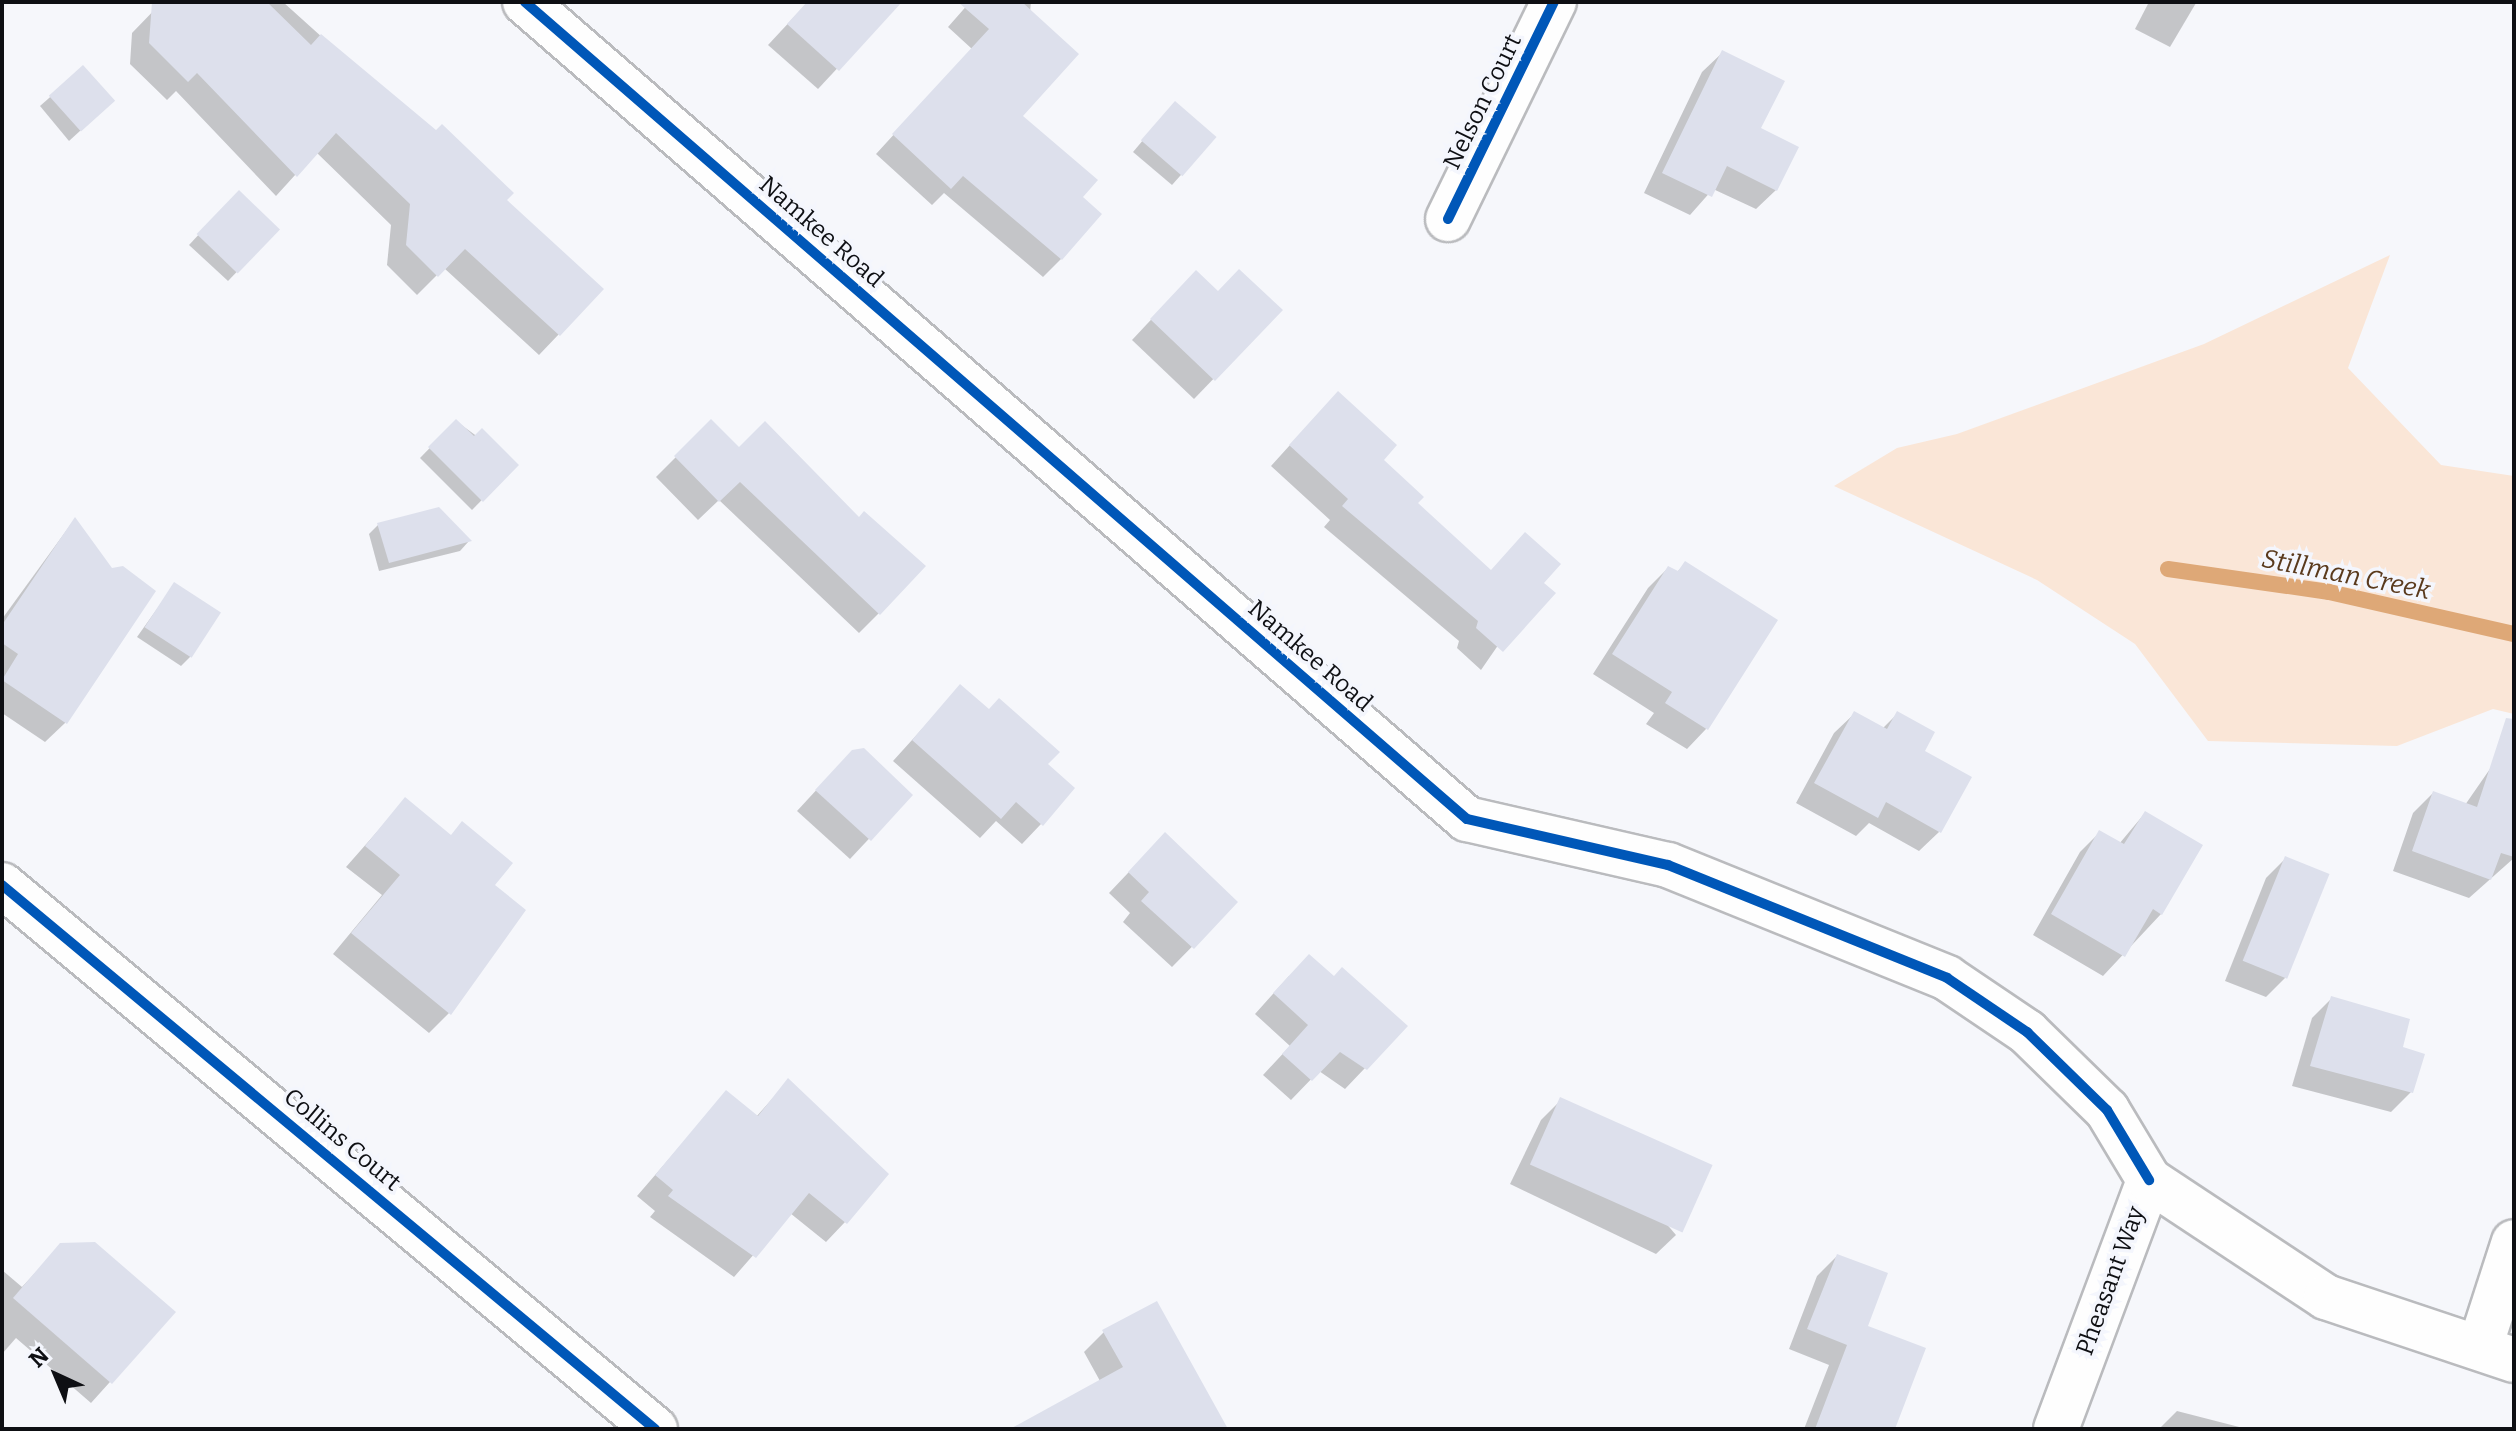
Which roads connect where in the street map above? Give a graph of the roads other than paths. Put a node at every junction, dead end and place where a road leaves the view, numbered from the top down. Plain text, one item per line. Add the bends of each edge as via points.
1 (525, 2) edge
2 (1554, 2) edge
3 (1448, 219) dead end
4 (2, 885) edge
5 (2149, 1180) junction
6 (2514, 1242) edge
7 (2497, 1354) edge
8 (655, 1429) edge
9 (2056, 1429) edge

1 - 5 street, Namkee Road via 1467,819 1668,865 1947,978 2027,1032 2107,1110
2 - 3 street, Nelson Court
4 - 8 street, Collins Court
5 - 7 street, Pheasant Way via 2326,1297
5 - 9 street, Pheasant Way
6 - 7 street

